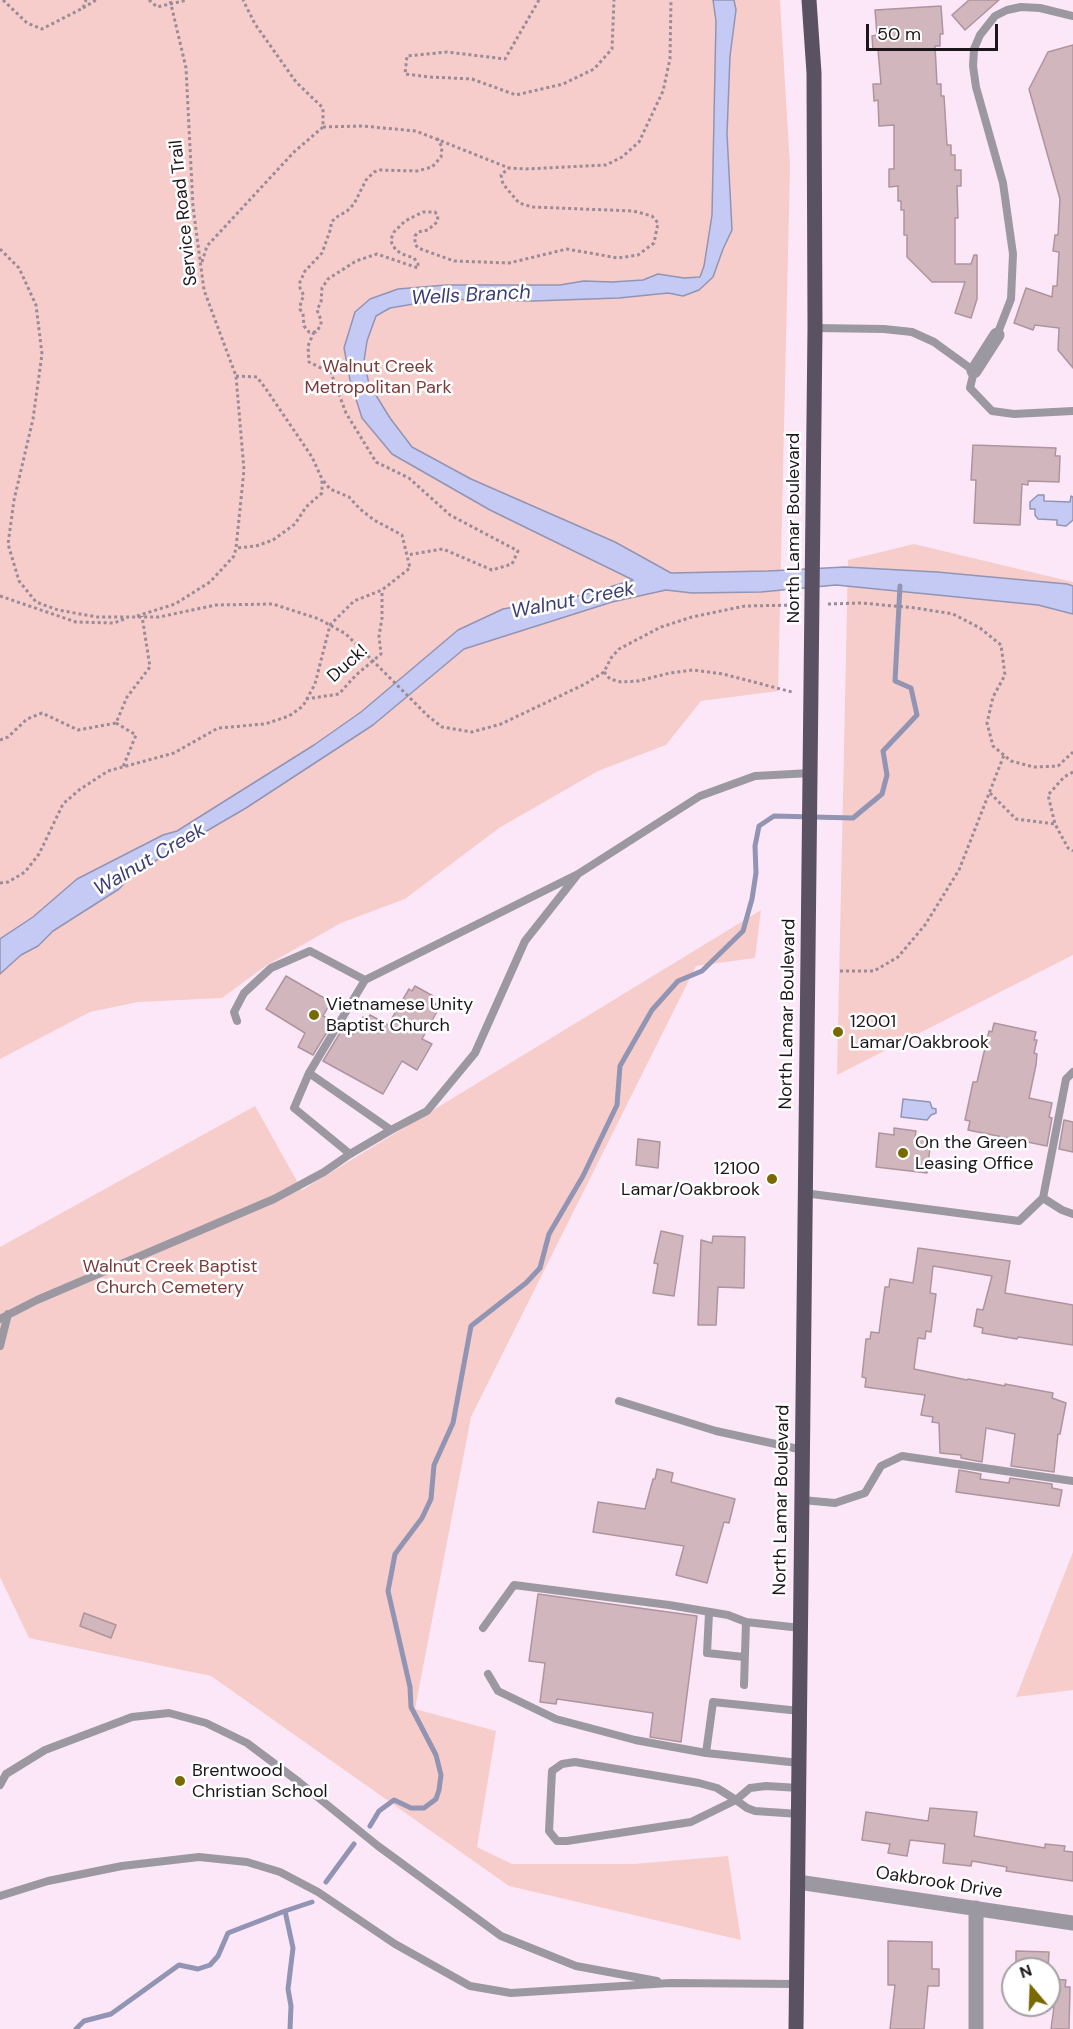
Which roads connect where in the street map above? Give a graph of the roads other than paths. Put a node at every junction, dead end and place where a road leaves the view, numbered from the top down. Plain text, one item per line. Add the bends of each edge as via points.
1 (809, 0) edge
2 (1073, 16) edge
3 (815, 328) junction
4 (997, 335) joint
5 (974, 371) junction
6 (1073, 411) edge
7 (811, 776) junction
8 (578, 874) junction
9 (365, 980) junction
10 (237, 1021) dead end
11 (1073, 1072) edge
12 (309, 1073) junction
13 (391, 1130) junction
14 (350, 1154) junction
15 (804, 1193) junction
16 (1043, 1198) junction
17 (1073, 1214) edge
18 (8, 1314) junction
19 (0, 1319) edge
20 (0, 1346) edge
21 (619, 1401) dead end
22 (802, 1450) junction
23 (1073, 1480) edge
24 (802, 1500) junction
25 (709, 1613) junction
26 (746, 1622) junction
27 (483, 1628) dead end
28 (801, 1628) junction
29 (744, 1658) junction
30 (488, 1674) dead end
31 (744, 1685) dead end
32 (800, 1711) junction
33 (706, 1753) junction
34 (799, 1763) junction
35 (0, 1785) edge
36 (799, 1788) junction
37 (735, 1800) junction
38 (799, 1814) junction
39 (798, 1882) junction
40 (0, 1896) edge
41 (976, 1908) junction
42 (1073, 1923) edge
43 (670, 1983) junction
44 (796, 1984) junction
45 (796, 2029) edge
46 (976, 2029) edge

1 - 3 main road, North Lamar Boulevard via 814,73
2 - 4 lane via 1040,8 1007,10 995,16 974,49 976,87 1003,183 1013,254 1011,299
3 - 5 lane via 912,332 934,342
3 - 7 main road, North Lamar Boulevard
4 - 5 street
5 - 6 lane via 970,388 992,411
7 - 8 lane via 755,777 700,795
7 - 15 main road, North Lamar Boulevard
8 - 9 lane
8 - 13 lane via 525,941 475,1053 427,1111
9 - 10 lane via 310,951 271,968 244,993 234,1011
9 - 12 lane
11 - 16 lane via 1066,1078
12 - 13 lane
12 - 14 lane via 294,1108
13 - 14 lane
14 - 18 lane via 274,1199
15 - 16 lane via 1019,1221
15 - 22 main road, North Lamar Boulevard
16 - 17 lane
18 - 19 lane
18 - 20 lane
21 - 22 lane via 716,1431
22 - 24 main road, North Lamar Boulevard
23 - 24 lane via 902,1456 881,1466 865,1493 835,1503
24 - 28 main road, North Lamar Boulevard
25 - 26 lane
25 - 27 lane via 514,1585
25 - 29 lane via 707,1653
26 - 28 lane
26 - 29 lane
28 - 32 main road, North Lamar Boulevard
29 - 31 lane
30 - 33 lane via 498,1691 556,1719 635,1740
32 - 33 lane via 713,1702
32 - 34 main road, North Lamar Boulevard
33 - 34 lane
34 - 36 main road, North Lamar Boulevard
35 - 43 lane via 6,1774 45,1750 132,1717 169,1713 206,1723 247,1743 378,1846 501,1935 576,1966
36 - 37 lane via 750,1788
36 - 38 main road, North Lamar Boulevard
37 - 37 lane via 717,1788 687,1781 575,1762 562,1764 552,1772 549,1831 557,1841 567,1841 691,1822
37 - 38 lane via 755,1811
38 - 39 main road, North Lamar Boulevard
39 - 41 street, Oakbrook Drive
39 - 44 main road, North Lamar Boulevard
40 - 43 lane via 48,1881 123,1866 199,1857 247,1862 280,1872 318,1892 470,1986 511,1993
41 - 42 street, Oakbrook Drive
41 - 46 street
43 - 44 lane
44 - 45 main road, North Lamar Boulevard

